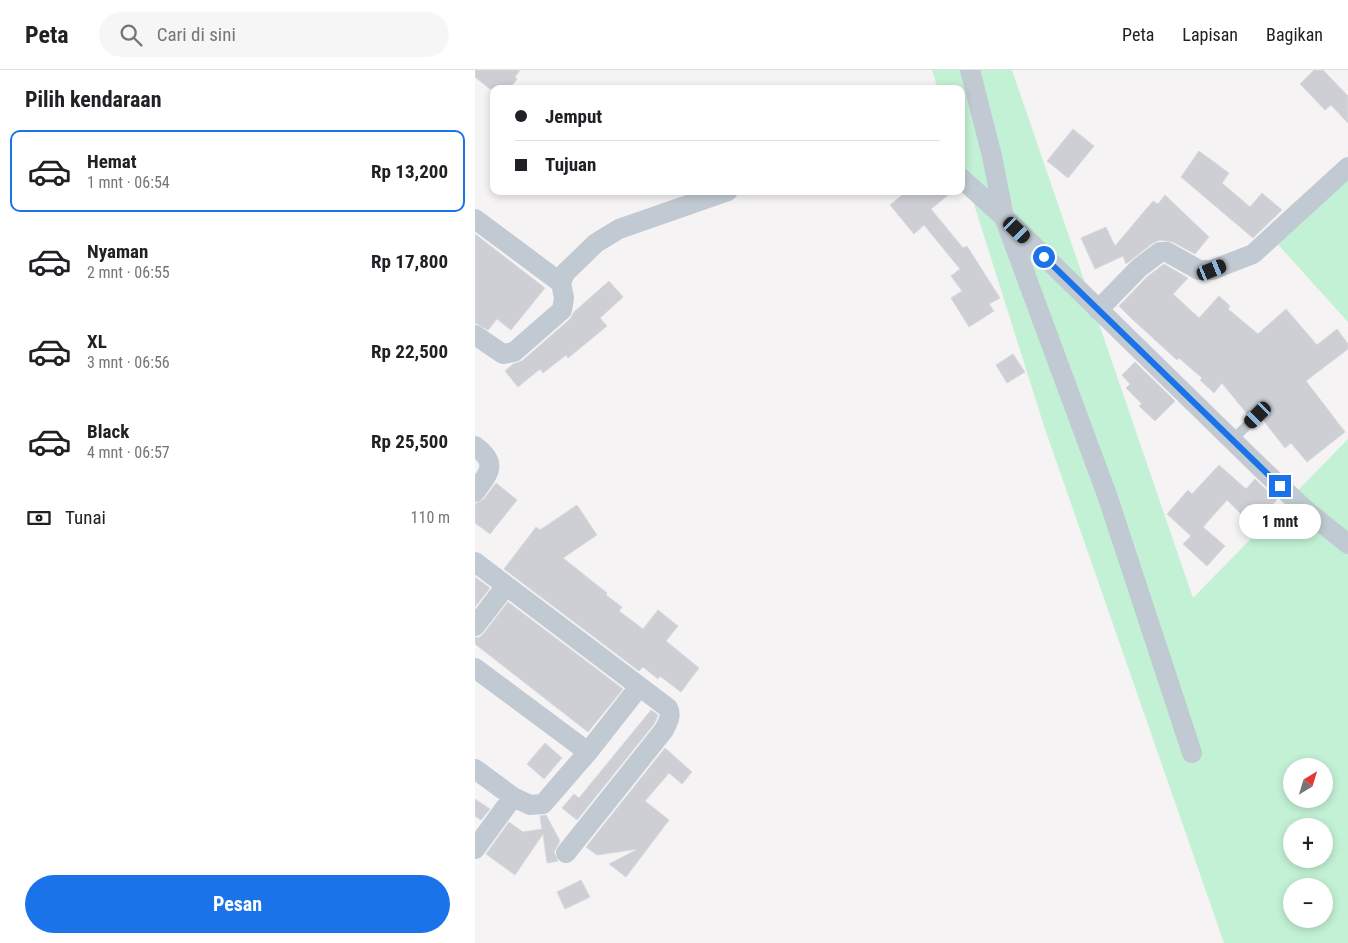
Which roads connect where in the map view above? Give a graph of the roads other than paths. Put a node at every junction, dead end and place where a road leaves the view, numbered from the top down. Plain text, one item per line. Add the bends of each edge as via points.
1 (970, 70) edge
2 (992, 156) junction
3 (1348, 167) edge
4 (965, 176) edge
5 (965, 180) edge
6 (717, 195) edge
7 (1004, 217) junction
8 (475, 219) edge
9 (561, 283) junction
10 (1098, 310) junction
11 (479, 344) edge
12 (1258, 415) dead end
13 (1233, 440) junction
14 (475, 446) edge
15 (475, 492) edge
16 (1348, 544) edge
17 (475, 562) edge
18 (506, 586) junction
19 (475, 626) edge
20 (475, 668) edge
21 (639, 687) junction
22 (588, 752) junction
23 (1192, 753) dead end
24 (475, 769) edge
25 (513, 797) junction
26 (475, 849) edge
27 (567, 853) dead end

1 - 2 street
2 - 4 street via 985,169
2 - 7 street
3 - 10 street via 1253,254 1212,270 1199,270 1167,252 1160,252 1139,268
5 - 7 street
6 - 9 street via 619,229 596,243 565,273
7 - 10 street
7 - 23 street via 1107,495
8 - 9 street
9 - 11 street via 565,298 562,310 514,352 503,354
10 - 13 street
12 - 13 lane
13 - 16 street via 1308,512
14 - 15 street via 487,457 491,468
17 - 18 street
18 - 19 street
18 - 21 street
20 - 22 street
21 - 22 street
21 - 27 street via 668,708 670,718 664,730
22 - 25 street via 543,804 530,805
24 - 25 street
25 - 26 street

